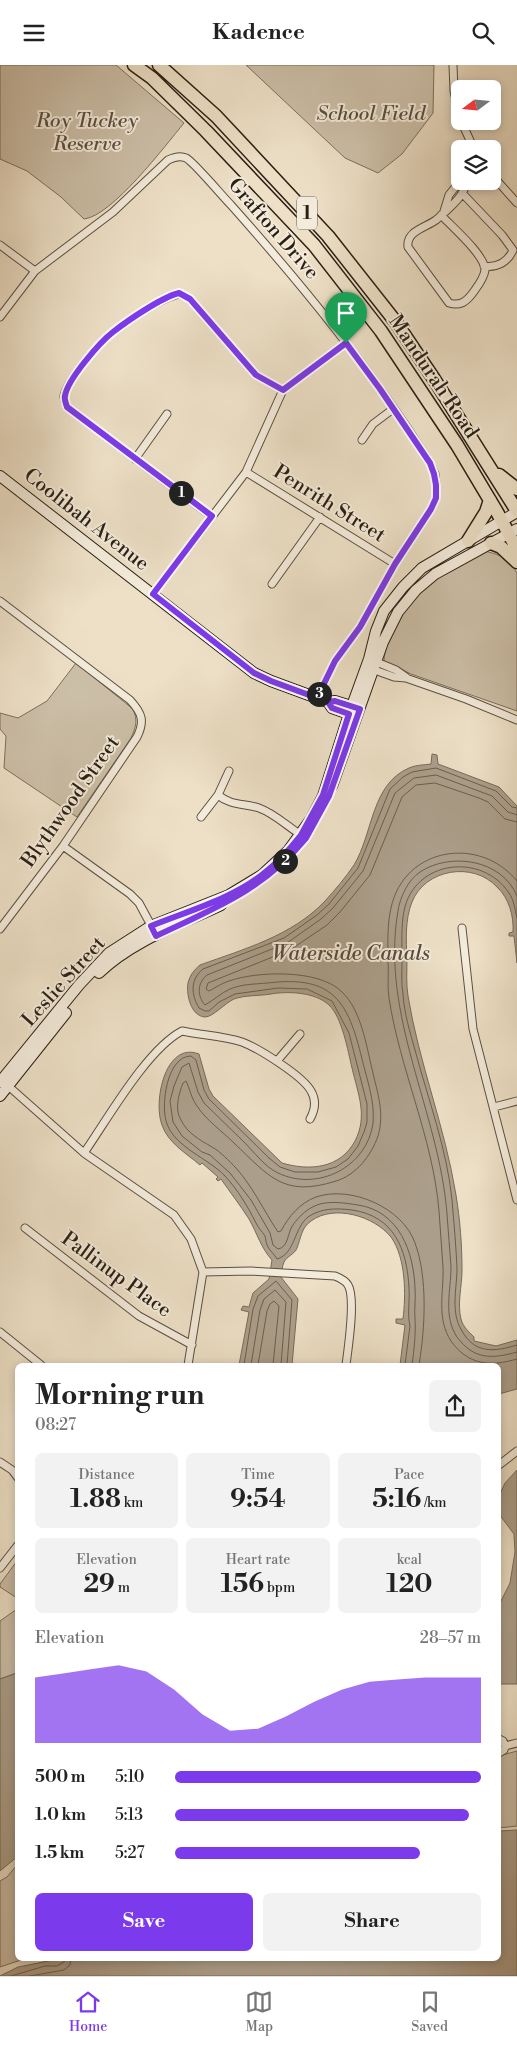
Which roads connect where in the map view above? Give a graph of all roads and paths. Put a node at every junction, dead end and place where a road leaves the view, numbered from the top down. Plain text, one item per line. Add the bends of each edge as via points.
1 (134, 65) edge
2 (159, 65) edge
3 (452, 65) edge
4 (453, 80) edge
5 (501, 185) edge
6 (453, 190) edge
7 (464, 190) edge
8 (462, 193) junction
9 (517, 203) edge
10 (442, 213) junction
11 (0, 245) edge
12 (484, 266) junction
13 (36, 271) junction
14 (0, 317) edge
15 (346, 343) junction
16 (283, 390) junction
17 (393, 409) junction
18 (167, 414) dead end
19 (362, 440) dead end
20 (134, 459) junction
21 (491, 469) junction
22 (246, 471) junction
23 (0, 476) edge
24 (517, 489) edge
25 (490, 500) junction
26 (517, 512) edge
27 (212, 516) junction
28 (320, 517) junction
29 (510, 528) edge
30 (468, 541) junction
31 (491, 543) junction
32 (517, 549) edge
33 (517, 562) edge
34 (395, 564) junction
35 (272, 584) dead end
36 (153, 594) junction
37 (0, 601) edge
38 (372, 665) junction
39 (317, 698) junction
40 (354, 712) junction
41 (517, 720) edge
42 (229, 771) dead end
43 (218, 795) junction
44 (201, 817) dead end
45 (303, 837) junction
46 (63, 846) junction
47 (462, 928) dead end
48 (0, 929) edge
49 (154, 931) junction
50 (300, 1034) dead end
51 (277, 1061) junction
52 (2, 1087) edge
53 (517, 1101) edge
54 (494, 1107) junction
55 (310, 1119) dead end
56 (84, 1153) junction
57 (517, 1200) edge
58 (25, 1228) dead end
59 (203, 1272) junction
60 (0, 1332) edge
61 (192, 1345) junction
62 (39, 1363) edge
63 (188, 1363) edge
64 (346, 1363) edge
65 (517, 1451) edge
66 (0, 1462) edge
67 (501, 1463) edge
68 (15, 1474) edge
69 (15, 1549) edge
70 (0, 1568) edge
71 (501, 1740) edge
72 (517, 1743) edge
73 (505, 1746) junction
74 (501, 1752) edge

1 - 25 highway, Mandurah Road / 1 via 152,78 206,131 314,245 381,331
2 - 21 highway, Mandurah Road / 1 via 216,116 328,236 395,321
3 - 4 street
5 - 9 street
6 - 10 street
7 - 8 street
8 - 10 street
8 - 12 street via 513,250 498,265
10 - 12 street
10 - 12 street via 407,240 408,247 448,303 455,305 466,301 482,279
11 - 13 street
13 - 14 street
13 - 15 street, Grafton Drive via 112,212 168,159 176,156 187,158 272,251
15 - 16 street
15 - 17 street, Grafton Drive
16 - 20 street via 256,375 190,299 179,293 167,298 112,333 97,347 64,395 67,407
16 - 22 street
17 - 19 street via 373,424
17 - 34 street, Grafton Drive via 430,463 436,485 436,498 431,509
18 - 20 street
20 - 27 street
21 - 24 highway
21 - 26 highway, Mandurah Road / 1
22 - 27 street
22 - 28 street, Penrith Street
23 - 36 street, Coolibah Avenue
25 - 29 highway, Mandurah Road / 1
25 - 30 highway
26 - 29 street, Leslie Street
27 - 36 street
28 - 34 street, Penrith Street
28 - 35 street
29 - 30 street, Leslie Street
29 - 31 street, Leslie Street
29 - 32 highway, Mandurah Road / 1
30 - 38 street, Leslie Street via 422,569 384,611
31 - 33 highway via 501,547
31 - 38 street, Leslie Street via 439,571 416,590 398,612
34 - 39 street, Grafton Drive via 360,627 335,661
36 - 39 street, Coolibah Avenue via 254,673
37 - 46 street, Blythwood Street via 130,700 142,715 137,737
38 - 40 street, Leslie Street
38 - 41 street via 396,670 406,678
39 - 40 street, Coolibah Avenue via 335,701
40 - 45 street, Leslie Street via 323,795
42 - 43 street
43 - 44 street
43 - 45 street via 224,801 258,808
45 - 49 street, Leslie Street via 262,875 229,895
46 - 48 street, Blythwood Street
46 - 49 street via 130,894 139,903
47 - 54 street via 473,1029
49 - 52 street, Leslie Street via 109,953 79,985
50 - 51 street
51 - 55 street via 310,1088 316,1104
51 - 56 street via 240,1041 182,1031 163,1045 130,1086
52 - 56 street
53 - 54 street
54 - 57 street
56 - 59 street via 174,1215 191,1239
58 - 61 street, Pallinup Place via 133,1312
59 - 61 street
59 - 64 street via 250,1271 335,1276 344,1280 350,1289 351,1327
60 - 62 street
61 - 63 street
65 - 67 street
66 - 68 street
69 - 70 street
71 - 73 street
72 - 73 street
73 - 74 street

